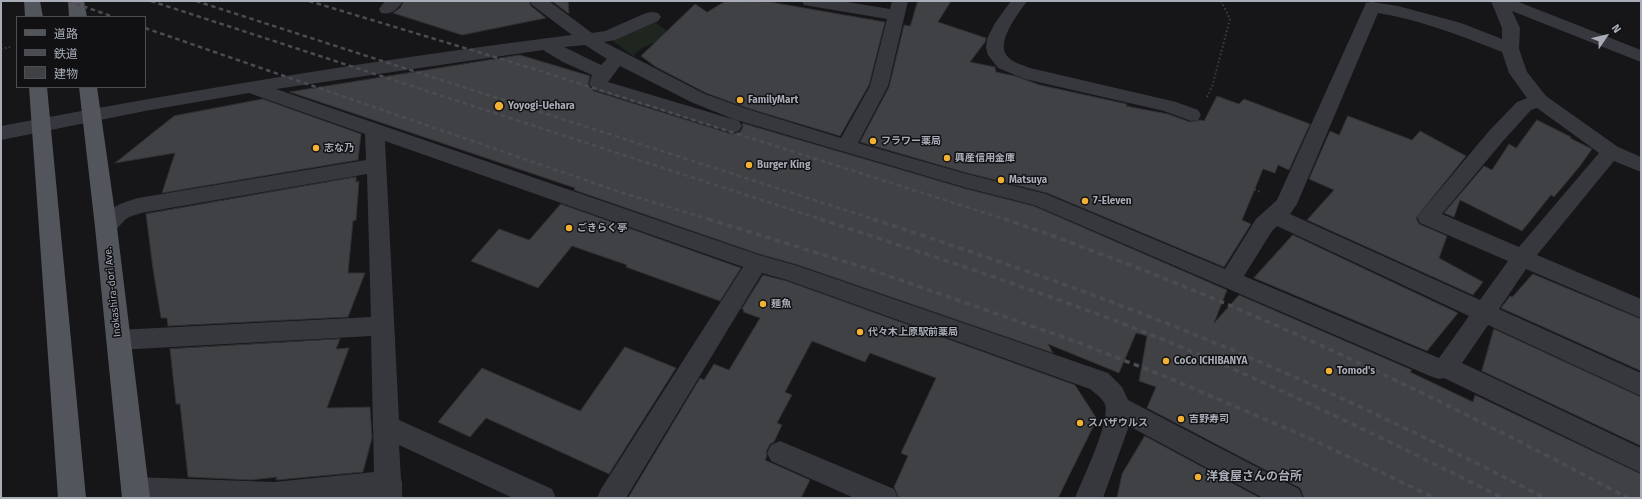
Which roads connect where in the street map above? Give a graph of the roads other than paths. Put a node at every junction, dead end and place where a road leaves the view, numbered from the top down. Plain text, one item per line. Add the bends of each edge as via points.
1 (32, 1) edge
2 (76, 1) edge
3 (538, 1) edge
4 (810, 1) edge
5 (1019, 1) edge
6 (1500, 1) edge
7 (1366, 4) edge
8 (898, 8) edge
9 (34, 16) edge
10 (78, 16) edge
11 (652, 17) road end
12 (586, 38) junction
13 (546, 44) junction
14 (1510, 49) junction
15 (1641, 56) edge
16 (618, 58) junction
17 (603, 73) junction
18 (250, 87) junction
19 (38, 88) edge
20 (88, 88) edge
21 (1539, 100) junction
22 (1191, 115) road end
23 (92, 116) junction
24 (41, 125) junction
25 (732, 126) dead end
26 (375, 131) junction
27 (1, 133) edge
28 (846, 146) junction
29 (1611, 152) junction
30 (1641, 165) edge
31 (377, 166) junction
32 (1281, 210) junction
33 (106, 227) junction
34 (1522, 258) junction
35 (757, 263) junction
36 (1230, 280) junction
37 (1641, 308) edge
38 (1484, 313) junction
39 (383, 326) junction
40 (118, 340) junction
41 (1446, 367) junction
42 (1641, 384) edge
43 (1118, 407) junction
44 (387, 427) junction
45 (780, 454) dead end
46 (1641, 461) edge
47 (388, 491) edge
48 (135, 494) edge
49 (72, 498) edge
50 (542, 498) edge
51 (611, 498) edge
52 (884, 498) edge
53 (1089, 498) edge
54 (1289, 498) edge

1 - 9 main road
2 - 10 main road
3 - 12 street
4 - 8 street
5 - 22 street via 998,34 994,46 996,54 1003,62 1025,73 1169,106
6 - 14 street via 1511,28
6 - 15 street
7 - 14 street via 1455,27
7 - 32 street
8 - 28 street via 879,86
11 - 12 street via 608,36
12 - 13 street
12 - 16 street
13 - 17 street via 569,58
13 - 18 street
14 - 21 street via 1518,73
16 - 17 street
16 - 28 street via 698,98 740,114
17 - 25 street via 598,81 601,86
18 - 23 street
18 - 26 street
19 - 24 main road
20 - 23 main road, Inokashira-dori Ave.
21 - 29 street
21 - 34 street via 1524,106 1428,217
23 - 24 street
23 - 33 main road, Inokashira-dori Ave.
24 - 27 street
24 - 49 main road
26 - 31 street
26 - 35 street
28 - 36 street via 1039,199
29 - 30 street
29 - 34 street
31 - 33 street via 138,206 119,213
31 - 39 street
32 - 36 street via 1264,225
32 - 38 street
33 - 40 main road, Inokashira-dori Ave.
34 - 37 street
34 - 38 street
35 - 43 street via 790,272 1079,373 1099,382 1109,390
35 - 51 street
36 - 41 street via 1439,369
38 - 41 street
38 - 42 street
39 - 40 street
39 - 44 street
40 - 48 main road, Inokashira-dori Ave.
41 - 46 street
43 - 53 street via 1118,421
43 - 54 street
44 - 47 street
44 - 50 street
45 - 52 street
47 - 48 street via 274,495

